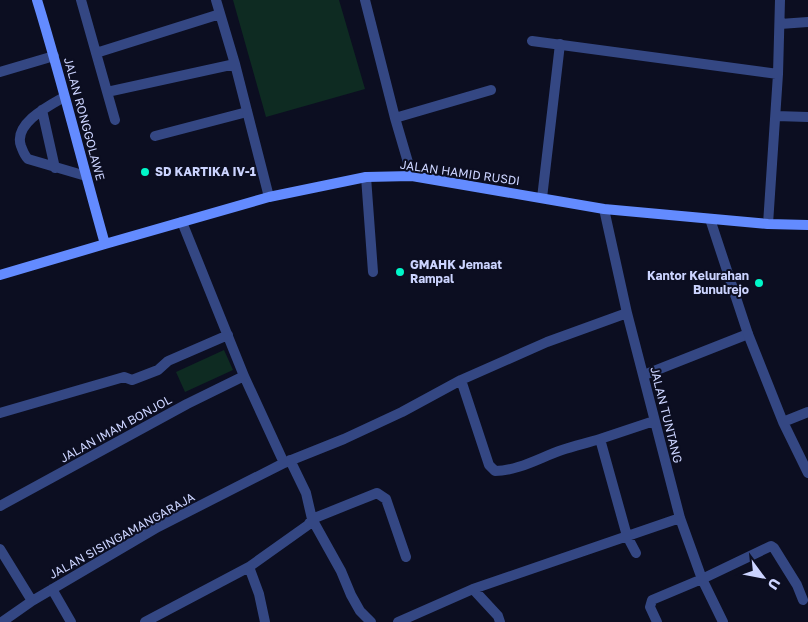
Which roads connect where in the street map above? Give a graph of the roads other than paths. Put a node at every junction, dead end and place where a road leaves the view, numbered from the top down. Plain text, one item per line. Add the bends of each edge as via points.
1 (37, 0) edge
2 (81, 0) edge
3 (216, 0) edge
4 (365, 0) edge
5 (780, 0) edge
6 (220, 14) junction
7 (808, 22) edge
8 (780, 24) junction
9 (532, 41) dead end
10 (560, 44) junction
11 (96, 53) junction
12 (54, 56) junction
13 (235, 64) junction
14 (0, 72) edge
15 (778, 74) junction
16 (491, 90) dead end
17 (107, 92) junction
18 (64, 97) junction
19 (42, 110) junction
20 (247, 112) junction
21 (776, 116) junction
22 (395, 118) junction
23 (808, 118) edge
24 (116, 120) dead end
25 (155, 136) dead end
26 (55, 168) junction
27 (86, 176) junction
28 (412, 176) junction
29 (366, 177) junction
30 (269, 198) junction
31 (542, 198) junction
32 (604, 209) junction
33 (710, 219) junction
34 (182, 222) junction
35 (768, 224) junction
36 (808, 225) edge
37 (105, 244) junction
38 (372, 272) dead end
39 (0, 276) edge
40 (627, 313) junction
41 (748, 334) junction
42 (228, 335) junction
43 (644, 375) junction
44 (244, 376) junction
45 (461, 380) junction
46 (808, 412) edge
47 (0, 414) edge
48 (654, 421) junction
49 (783, 422) junction
50 (600, 439) junction
51 (287, 462) junction
52 (808, 473) edge
53 (0, 506) edge
54 (680, 518) junction
55 (312, 519) junction
56 (626, 536) junction
57 (0, 549) edge
58 (636, 553) dead end
59 (406, 557) dead end
60 (249, 567) junction
61 (702, 579) junction
62 (52, 589) junction
63 (473, 589) junction
64 (803, 600) dead end
65 (32, 601) junction
66 (16, 618) edge
67 (2, 622) edge
68 (71, 622) edge
69 (145, 622) edge
70 (265, 622) edge
71 (371, 622) edge
72 (398, 622) edge
73 (500, 622) edge
74 (658, 622) edge
75 (723, 622) edge

1 - 12 street, JALAN RONGGOLAWE
2 - 11 street
3 - 6 street
4 - 22 street
5 - 8 street
6 - 11 street
6 - 13 street
7 - 8 street
8 - 15 street
9 - 10 street
10 - 15 street
10 - 31 street
11 - 17 street
12 - 14 street
12 - 18 street, JALAN RONGGOLAWE
13 - 17 street
13 - 20 street
15 - 21 street
16 - 22 street
17 - 24 street
18 - 19 street
18 - 27 street, JALAN RONGGOLAWE
19 - 26 street
19 - 26 street via 24,126 19,140 28,159
20 - 25 street
20 - 30 street
21 - 23 street
21 - 35 street
22 - 28 street
26 - 27 street
27 - 37 street, JALAN RONGGOLAWE
28 - 29 street, JALAN HAMID RUSDI
28 - 31 street, JALAN HAMID RUSDI
29 - 30 street, JALAN HAMID RUSDI
29 - 38 street
30 - 34 street, JALAN HAMID RUSDI
31 - 32 street, JALAN HAMID RUSDI
32 - 33 street, JALAN HAMID RUSDI
32 - 40 street, JALAN TUNTANG
33 - 35 street, JALAN HAMID RUSDI
33 - 41 street
34 - 37 street, JALAN HAMID RUSDI
34 - 42 street
35 - 36 street, JALAN HAMID RUSDI
37 - 39 street, JALAN HAMID RUSDI
40 - 43 street, JALAN TUNTANG
40 - 45 street, JALAN SISINGAMANGARAJA via 548,342
41 - 43 street
41 - 49 street
42 - 44 street
42 - 47 street via 132,380 124,377
43 - 48 street, JALAN TUNTANG
44 - 51 street
44 - 53 street, JALAN IMAM BONJOL
45 - 50 street via 489,465 495,471
45 - 51 street, JALAN SISINGAMANGARAJA via 402,412
46 - 49 street
48 - 50 street
48 - 54 street, JALAN TUNTANG
49 - 52 street
50 - 56 street
51 - 55 street via 306,493
51 - 62 street, JALAN SISINGAMANGARAJA via 158,527
54 - 56 street
54 - 61 street, JALAN TUNTANG
55 - 59 street via 377,493 382,494
55 - 60 street
55 - 71 street via 342,571 355,603
56 - 58 street
56 - 63 street
57 - 65 street
60 - 69 street
60 - 70 street
61 - 64 street via 771,546
61 - 74 street via 652,600 650,607
61 - 75 street, JALAN TUNTANG
62 - 65 street, JALAN SISINGAMANGARAJA
62 - 68 street
63 - 72 street
63 - 73 street
65 - 66 street, JALAN SISINGAMANGARAJA
66 - 67 street, JALAN SISINGAMANGARAJA

